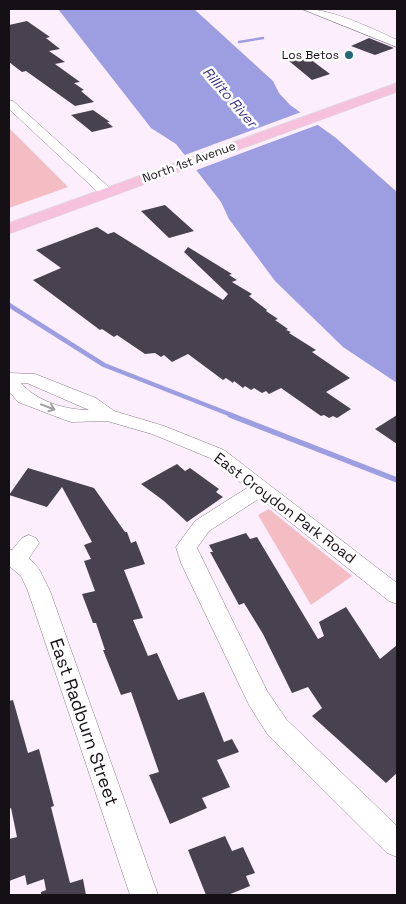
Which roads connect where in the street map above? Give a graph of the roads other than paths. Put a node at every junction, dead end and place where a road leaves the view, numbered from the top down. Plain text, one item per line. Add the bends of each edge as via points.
1 (307, 9) edge
2 (397, 44) edge
3 (397, 87) edge
4 (9, 103) edge
5 (106, 192) junction
6 (9, 229) edge
7 (9, 379) edge
8 (262, 488) junction
9 (17, 555) edge
10 (397, 595) edge
11 (397, 844) edge
12 (144, 895) edge

1 - 2 street
3 - 5 main road, North 1st Avenue
4 - 5 street
5 - 6 main road, North 1st Avenue
7 - 8 street, East Croydon Park Road via 24,398 71,416 108,415 158,430 217,454
8 - 10 street, East Croydon Park Road
8 - 11 street via 202,526 186,547 189,555 258,698 278,727
9 - 12 street, East Radburn Street via 32,574 39,591

